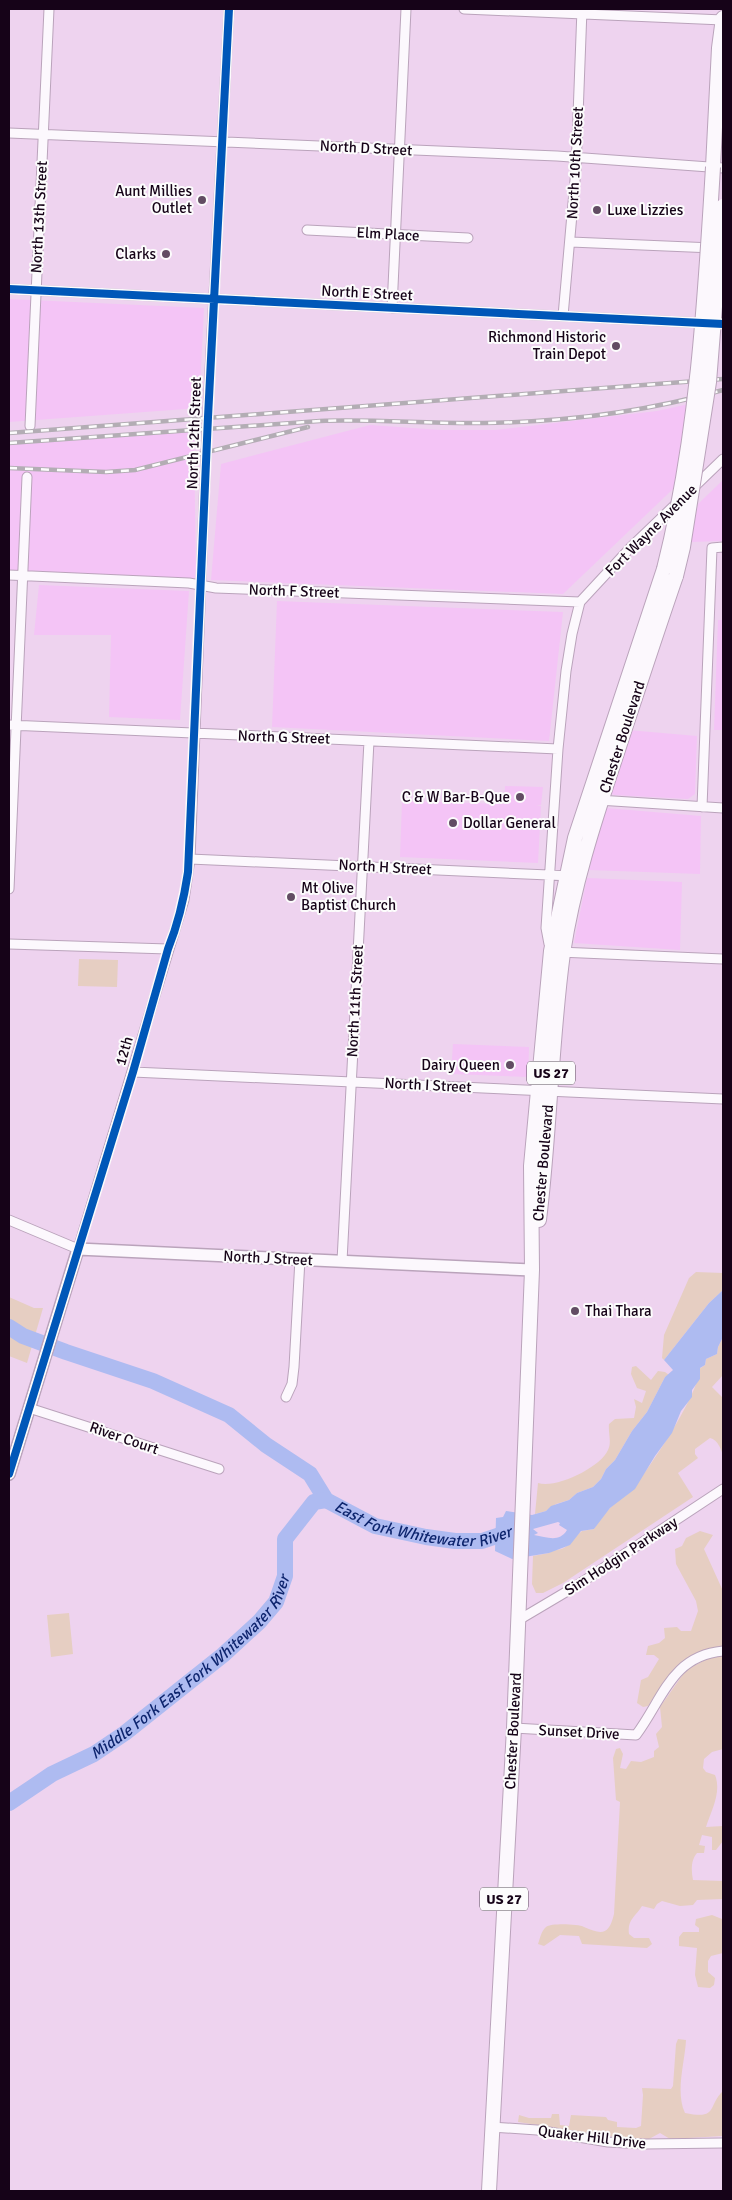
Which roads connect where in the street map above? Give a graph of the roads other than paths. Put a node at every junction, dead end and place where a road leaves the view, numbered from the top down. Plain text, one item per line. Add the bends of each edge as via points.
1 (49, 9) edge
2 (229, 9) edge
3 (406, 9) edge
4 (464, 9) edge
5 (582, 11) edge
6 (723, 20) edge
7 (9, 132) edge
8 (44, 134) junction
9 (223, 142) junction
10 (400, 150) junction
11 (576, 157) junction
12 (718, 167) edge
13 (723, 206) edge
14 (307, 230) dead end
15 (396, 235) junction
16 (468, 238) dead end
17 (571, 242) junction
18 (723, 248) edge
19 (9, 289) edge
20 (36, 290) junction
21 (214, 299) junction
22 (392, 308) junction
23 (563, 316) junction
24 (714, 323) edge
25 (30, 426) dead end
26 (723, 459) edge
27 (28, 477) dead end
28 (723, 548) edge
29 (9, 575) edge
30 (23, 575) junction
31 (201, 585) junction
32 (580, 602) junction
33 (12, 726) edge
34 (194, 733) junction
35 (369, 741) junction
36 (558, 749) junction
37 (594, 800) junction
38 (702, 807) junction
39 (723, 808) edge
40 (190, 859) junction
41 (361, 866) junction
42 (550, 876) junction
43 (573, 876) junction
44 (9, 889) edge
45 (9, 944) edge
46 (168, 949) junction
47 (557, 952) junction
48 (723, 959) edge
49 (133, 1072) junction
50 (352, 1082) junction
51 (543, 1090) junction
52 (723, 1099) edge
53 (9, 1220) edge
54 (78, 1249) junction
55 (300, 1260) junction
56 (342, 1261) junction
57 (532, 1270) junction
58 (286, 1397) dead end
59 (29, 1408) junction
60 (219, 1469) dead end
61 (9, 1474) edge
62 (723, 1489) edge
63 (517, 1621) junction
64 (723, 1651) edge
65 (514, 1728) junction
66 (491, 2127) junction
67 (723, 2143) edge
68 (489, 2191) edge

1 - 8 street, North 13th Street
2 - 9 street, North 12th Street
3 - 10 street
4 - 5 street
5 - 6 street
5 - 11 street, North 10th Street
6 - 12 highway, Chester Boulevard / US 27 via 719,48
7 - 8 street, North D Street
8 - 9 street, North D Street
8 - 20 street, North 13th Street
9 - 10 street, North D Street
9 - 21 street, North 12th Street
10 - 11 street, North D Street
10 - 15 street
11 - 12 street, North D Street
11 - 17 street, North 10th Street
12 - 24 highway, Chester Boulevard / US 27, bridge
13 - 24 highway, Chester Boulevard / US 27, bridge
14 - 15 street, Elm Place
15 - 16 street, Elm Place
15 - 22 street
17 - 18 street
17 - 23 street, North 10th Street
19 - 20 street, North E Street
20 - 21 street, North E Street
20 - 25 street, North 13th Street
21 - 22 street, North E Street
21 - 31 street, North 12th Street
22 - 23 street, North E Street
23 - 24 street, North E Street
24 - 37 highway, Chester Boulevard / US 27, bridge via 709,382 683,547 670,573
26 - 32 street, Fort Wayne Avenue via 631,546
27 - 30 street
28 - 38 street via 712,548
29 - 30 street, North F Street
30 - 31 street, North F Street
30 - 33 street
31 - 32 street, North F Street
31 - 34 street, North 12th Street
32 - 36 street, Chester Boulevard via 566,671
33 - 34 street, North G Street
33 - 44 street
34 - 35 street, North G Street
34 - 40 street, North 12th Street
35 - 36 street, North G Street
35 - 41 street, North 11th Street
36 - 42 street, Chester Boulevard
37 - 38 street
37 - 43 highway, Chester Boulevard / US 27
38 - 39 street
40 - 41 street, North H Street
40 - 46 street, 12th via 184,900
41 - 42 street, North H Street
41 - 50 street, North 11th Street
42 - 43 street, North H Street
42 - 47 street, Chester Boulevard via 546,928
43 - 47 highway, Chester Boulevard / US 27
45 - 46 street
46 - 49 street, 12th
47 - 48 street
47 - 51 highway, Chester Boulevard / US 27
49 - 50 street, North I Street
49 - 54 street, 12th
50 - 51 street, North I Street
50 - 56 street, North 11th Street
51 - 52 street, North I Street
51 - 57 highway, Chester Boulevard / US 27 via 546,1166
53 - 54 street, North J Street
54 - 55 main road, North J Street
54 - 59 main road
55 - 56 main road, North J Street
55 - 58 street via 294,1367
56 - 57 main road, North J Street
57 - 63 highway, Chester Boulevard / US 27
59 - 60 street, River Court
59 - 61 main road
62 - 63 street, Sim Hodgin Parkway
63 - 65 highway, Chester Boulevard / US 27
64 - 65 street, Sunset Drive via 702,1656 683,1666 636,1735
65 - 66 highway, Chester Boulevard / US 27
66 - 67 street, Quaker Hill Drive via 537,2130 608,2142
66 - 68 highway, Chester Boulevard / US 27

